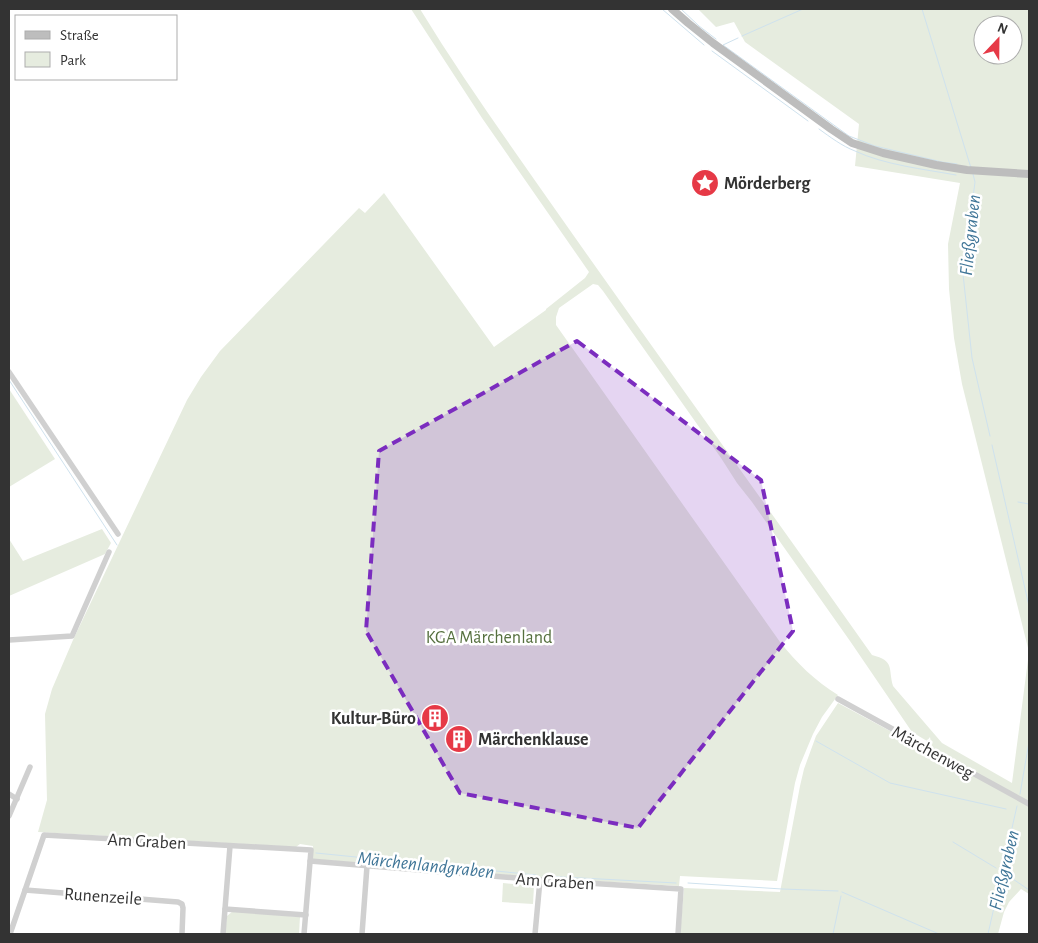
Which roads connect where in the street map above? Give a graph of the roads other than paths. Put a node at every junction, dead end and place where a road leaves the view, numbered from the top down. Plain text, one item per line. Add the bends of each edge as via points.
1 (672, 9) edge
2 (1029, 174) edge
3 (9, 372) edge
4 (118, 534) dead end
5 (109, 552) dead end
6 (9, 640) edge
7 (838, 699) dead end
8 (30, 767) dead end
9 (9, 794) edge
10 (17, 799) junction
11 (1029, 804) edge
12 (9, 816) edge
13 (230, 846) junction
14 (310, 860) junction
15 (366, 866) junction
16 (540, 880) junction
17 (25, 890) junction
18 (225, 909) junction
19 (306, 915) junction
20 (10, 934) edge
21 (182, 934) edge
22 (223, 934) edge
23 (304, 934) edge
24 (362, 934) edge
25 (535, 934) edge
26 (678, 934) edge

1 - 2 main road via 713,43 844,138 861,146 936,165
3 - 4 street
5 - 6 street via 72,636
7 - 11 street, Märchenweg
8 - 10 street
9 - 10 street
10 - 12 street
13 - 14 street, Am Graben via 311,850
13 - 17 street, Am Graben via 44,835
13 - 18 street
14 - 15 street, Am Graben
14 - 19 street
15 - 16 street, Am Graben
15 - 24 street
16 - 25 street
16 - 26 street, Am Graben via 681,889
17 - 20 street
17 - 21 street, Runenzeile via 178,902 182,904
18 - 19 street
18 - 22 street
19 - 23 street

